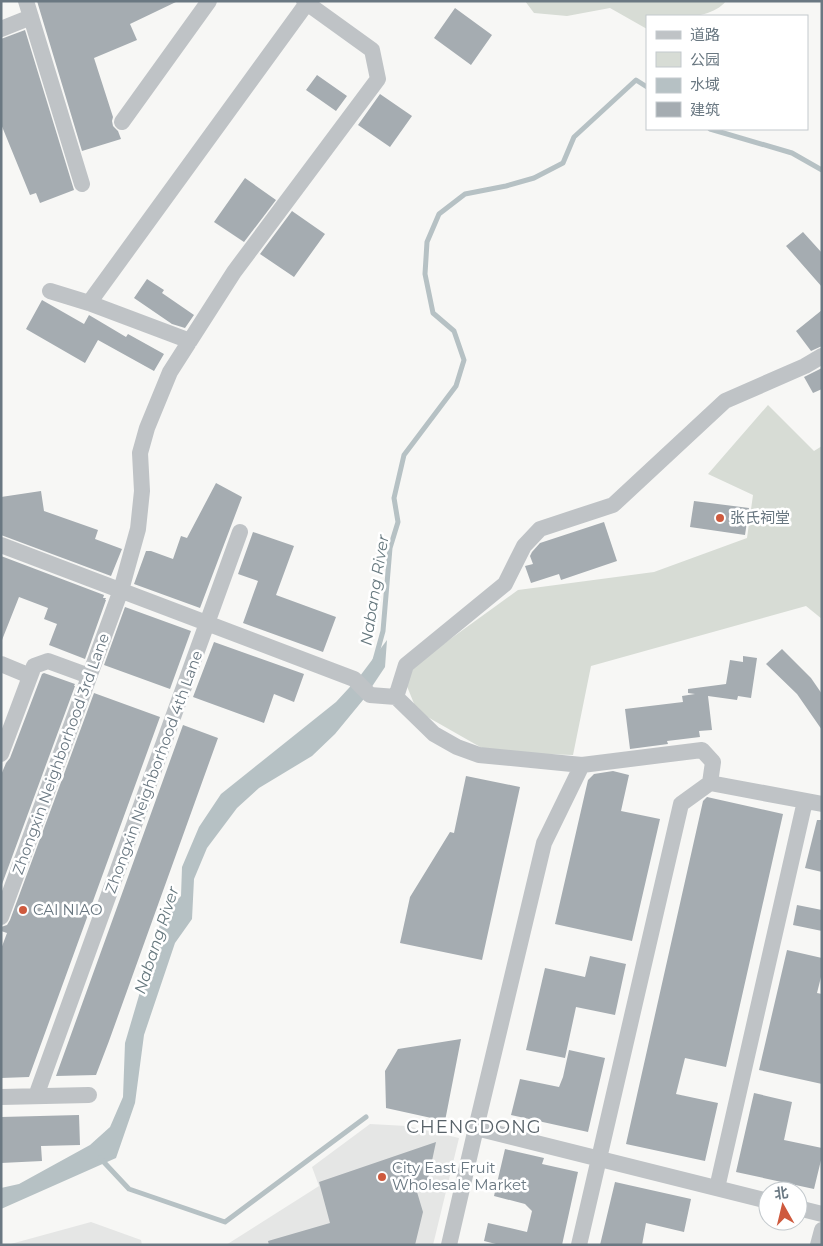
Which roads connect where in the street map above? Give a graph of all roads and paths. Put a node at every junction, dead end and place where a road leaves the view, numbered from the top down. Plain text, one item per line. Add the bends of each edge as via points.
1 (26, 1) edge
2 (209, 1) edge
3 (315, 5) edge
4 (31, 17) junction
5 (1, 29) edge
6 (122, 122) dead end
7 (82, 184) dead end
8 (50, 291) dead end
9 (89, 302) junction
10 (190, 341) junction
11 (822, 356) edge
12 (240, 532) dead end
13 (1, 545) edge
14 (121, 590) junction
15 (208, 624) junction
16 (1, 664) edge
17 (30, 676) junction
18 (89, 676) junction
19 (396, 697) junction
20 (1, 754) edge
21 (582, 765) junction
22 (710, 782) junction
23 (806, 801) junction
24 (822, 804) edge
25 (1, 917) edge
26 (89, 1095) dead end
27 (36, 1096) junction
28 (1, 1097) edge
29 (476, 1128) junction
30 (599, 1159) junction
31 (717, 1188) junction
32 (758, 1198) edge
33 (808, 1210) edge
34 (822, 1214) edge
35 (822, 1230) edge
36 (449, 1245) edge
37 (579, 1245) edge
38 (818, 1245) edge

1 - 4 street
2 - 6 street
3 - 9 street
3 - 10 street, Zhongxin Neighborhood 3rd Lane via 372,50 378,79 234,272
4 - 5 street
4 - 7 street
8 - 9 street
9 - 10 street
10 - 14 street, Zhongxin Neighborhood 3rd Lane via 170,372 140,453 142,491 138,529
11 - 19 street via 725,400 613,505 540,529 524,546 505,584 406,666
12 - 15 street, Zhongxin Neighborhood 4th Lane
13 - 14 street
14 - 15 street
14 - 18 street, Zhongxin Neighborhood 3rd Lane
15 - 19 street via 354,679 370,695
15 - 27 street, Zhongxin Neighborhood 4th Lane
16 - 17 street
17 - 18 street via 34,666 48,661
17 - 20 street
18 - 25 street, Zhongxin Neighborhood 3rd Lane
19 - 21 street via 434,734 457,747 479,755
21 - 22 street via 702,750 713,762
21 - 29 street via 544,843
22 - 23 street
22 - 30 street via 681,804
23 - 24 street
23 - 31 street
26 - 27 street
27 - 28 street
29 - 30 street
29 - 36 street
30 - 31 street
30 - 37 street
31 - 32 street
33 - 34 street
35 - 38 street

